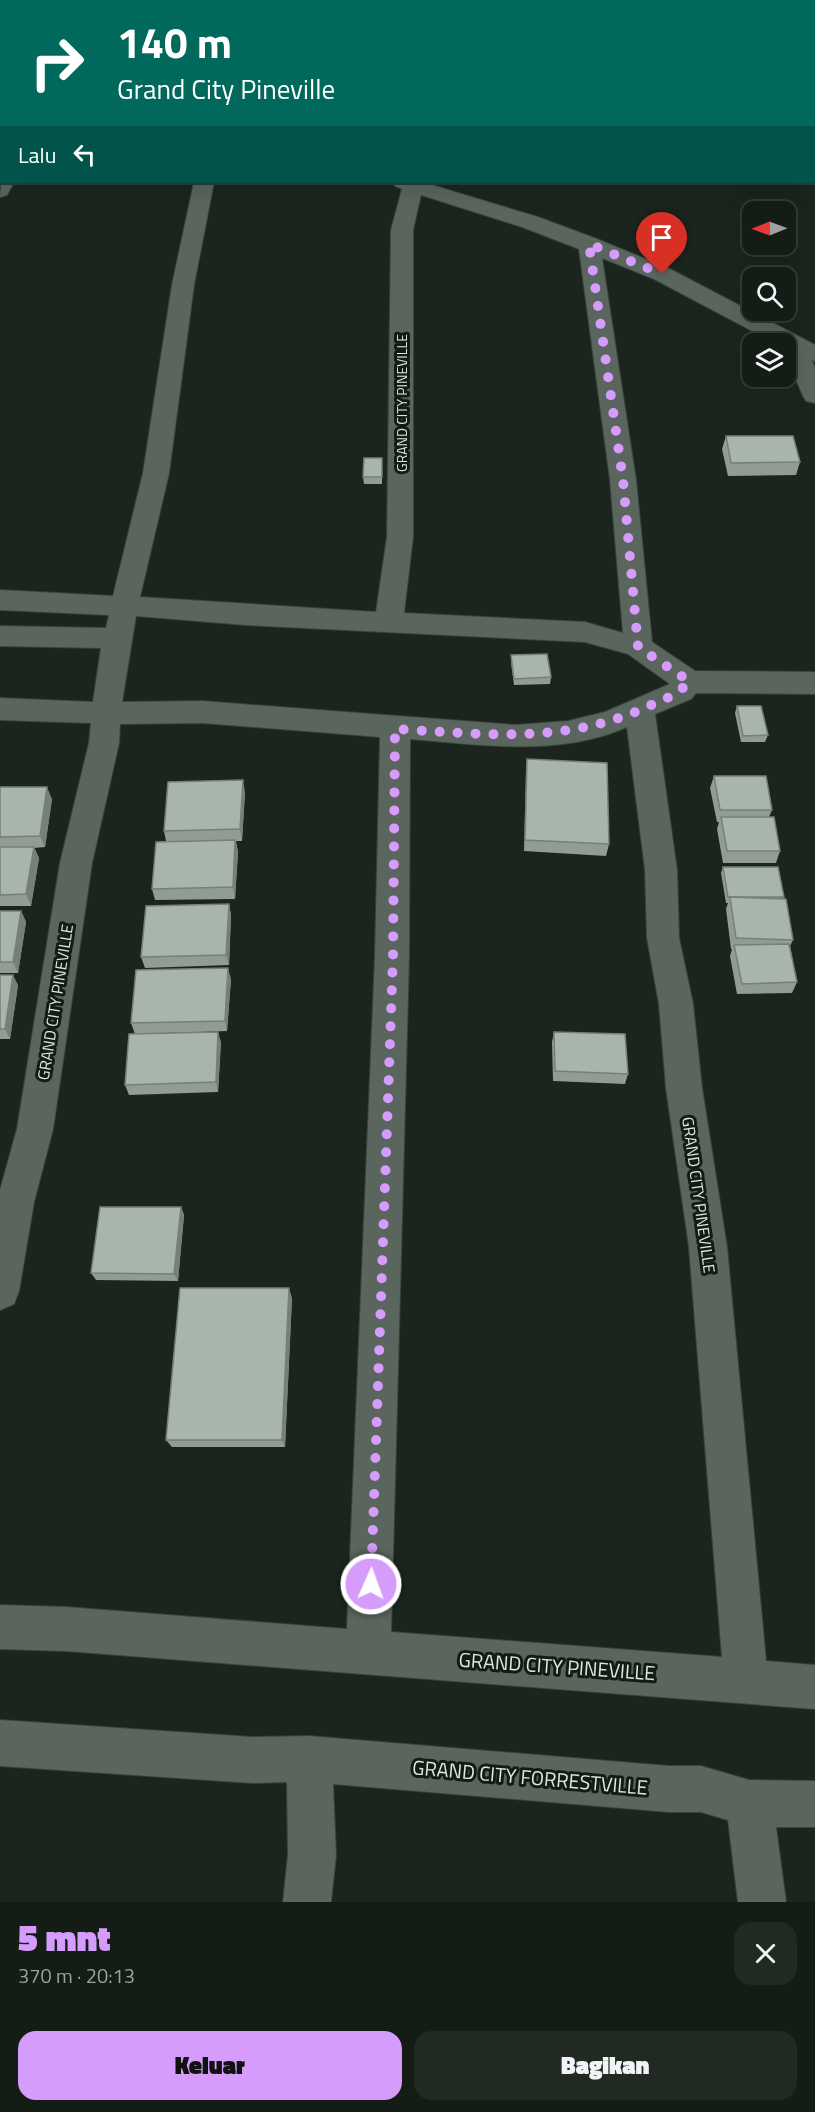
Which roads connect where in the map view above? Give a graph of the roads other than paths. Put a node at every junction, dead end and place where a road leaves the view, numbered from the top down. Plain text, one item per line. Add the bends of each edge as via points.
1 (204, 183) edge
2 (408, 183) edge
3 (589, 244) junction
4 (775, 333) edge
5 (796, 344) edge
6 (796, 351) edge
7 (815, 354) edge
8 (815, 396) edge
9 (0, 600) edge
10 (126, 606) junction
11 (389, 621) junction
12 (0, 636) edge
13 (117, 638) junction
14 (638, 647) junction
15 (689, 681) junction
16 (815, 683) edge
17 (0, 709) edge
18 (640, 711) junction
19 (106, 713) junction
20 (395, 729) junction
21 (0, 1291) edge
22 (0, 1627) edge
23 (368, 1653) junction
24 (746, 1680) junction
25 (815, 1687) edge
26 (0, 1743) edge
27 (309, 1759) junction
28 (749, 1803) junction
29 (815, 1804) edge
30 (307, 1902) edge
31 (762, 1902) edge

1 - 10 street, GRAND CITY PINEVILLE via 183,285 156,473
2 - 3 street, GRAND CITY PINEVILLE
2 - 11 street, GRAND CITY PINEVILLE via 402,230 400,537
3 - 4 street, GRAND CITY PINEVILLE via 662,274
3 - 14 street via 623,480
5 - 7 street, GRAND CITY PINEVILLE
6 - 8 street
9 - 10 street
10 - 11 street
10 - 13 street, GRAND CITY PINEVILLE
11 - 14 street via 585,632
12 - 13 street
13 - 19 street, GRAND CITY PINEVILLE
14 - 15 street
15 - 16 street
15 - 18 street via 681,691
17 - 19 street
18 - 20 street via 568,732 525,735
18 - 24 street, GRAND CITY PINEVILLE via 662,870 663,938 676,1004 684,1088 708,1247
19 - 20 street via 202,712
19 - 21 street, GRAND CITY PINEVILLE via 104,743 76,863 35,1129 15,1203
20 - 23 street via 393,956
22 - 23 street, GRAND CITY PINEVILLE
23 - 24 street, GRAND CITY PINEVILLE
24 - 25 street, GRAND CITY PINEVILLE
26 - 27 street, GRAND CITY FORRESTVILLE via 252,1760
27 - 28 street, GRAND CITY FORRESTVILLE via 701,1789
27 - 30 street via 312,1855
28 - 29 street, GRAND CITY FORRESTVILLE
28 - 31 street

